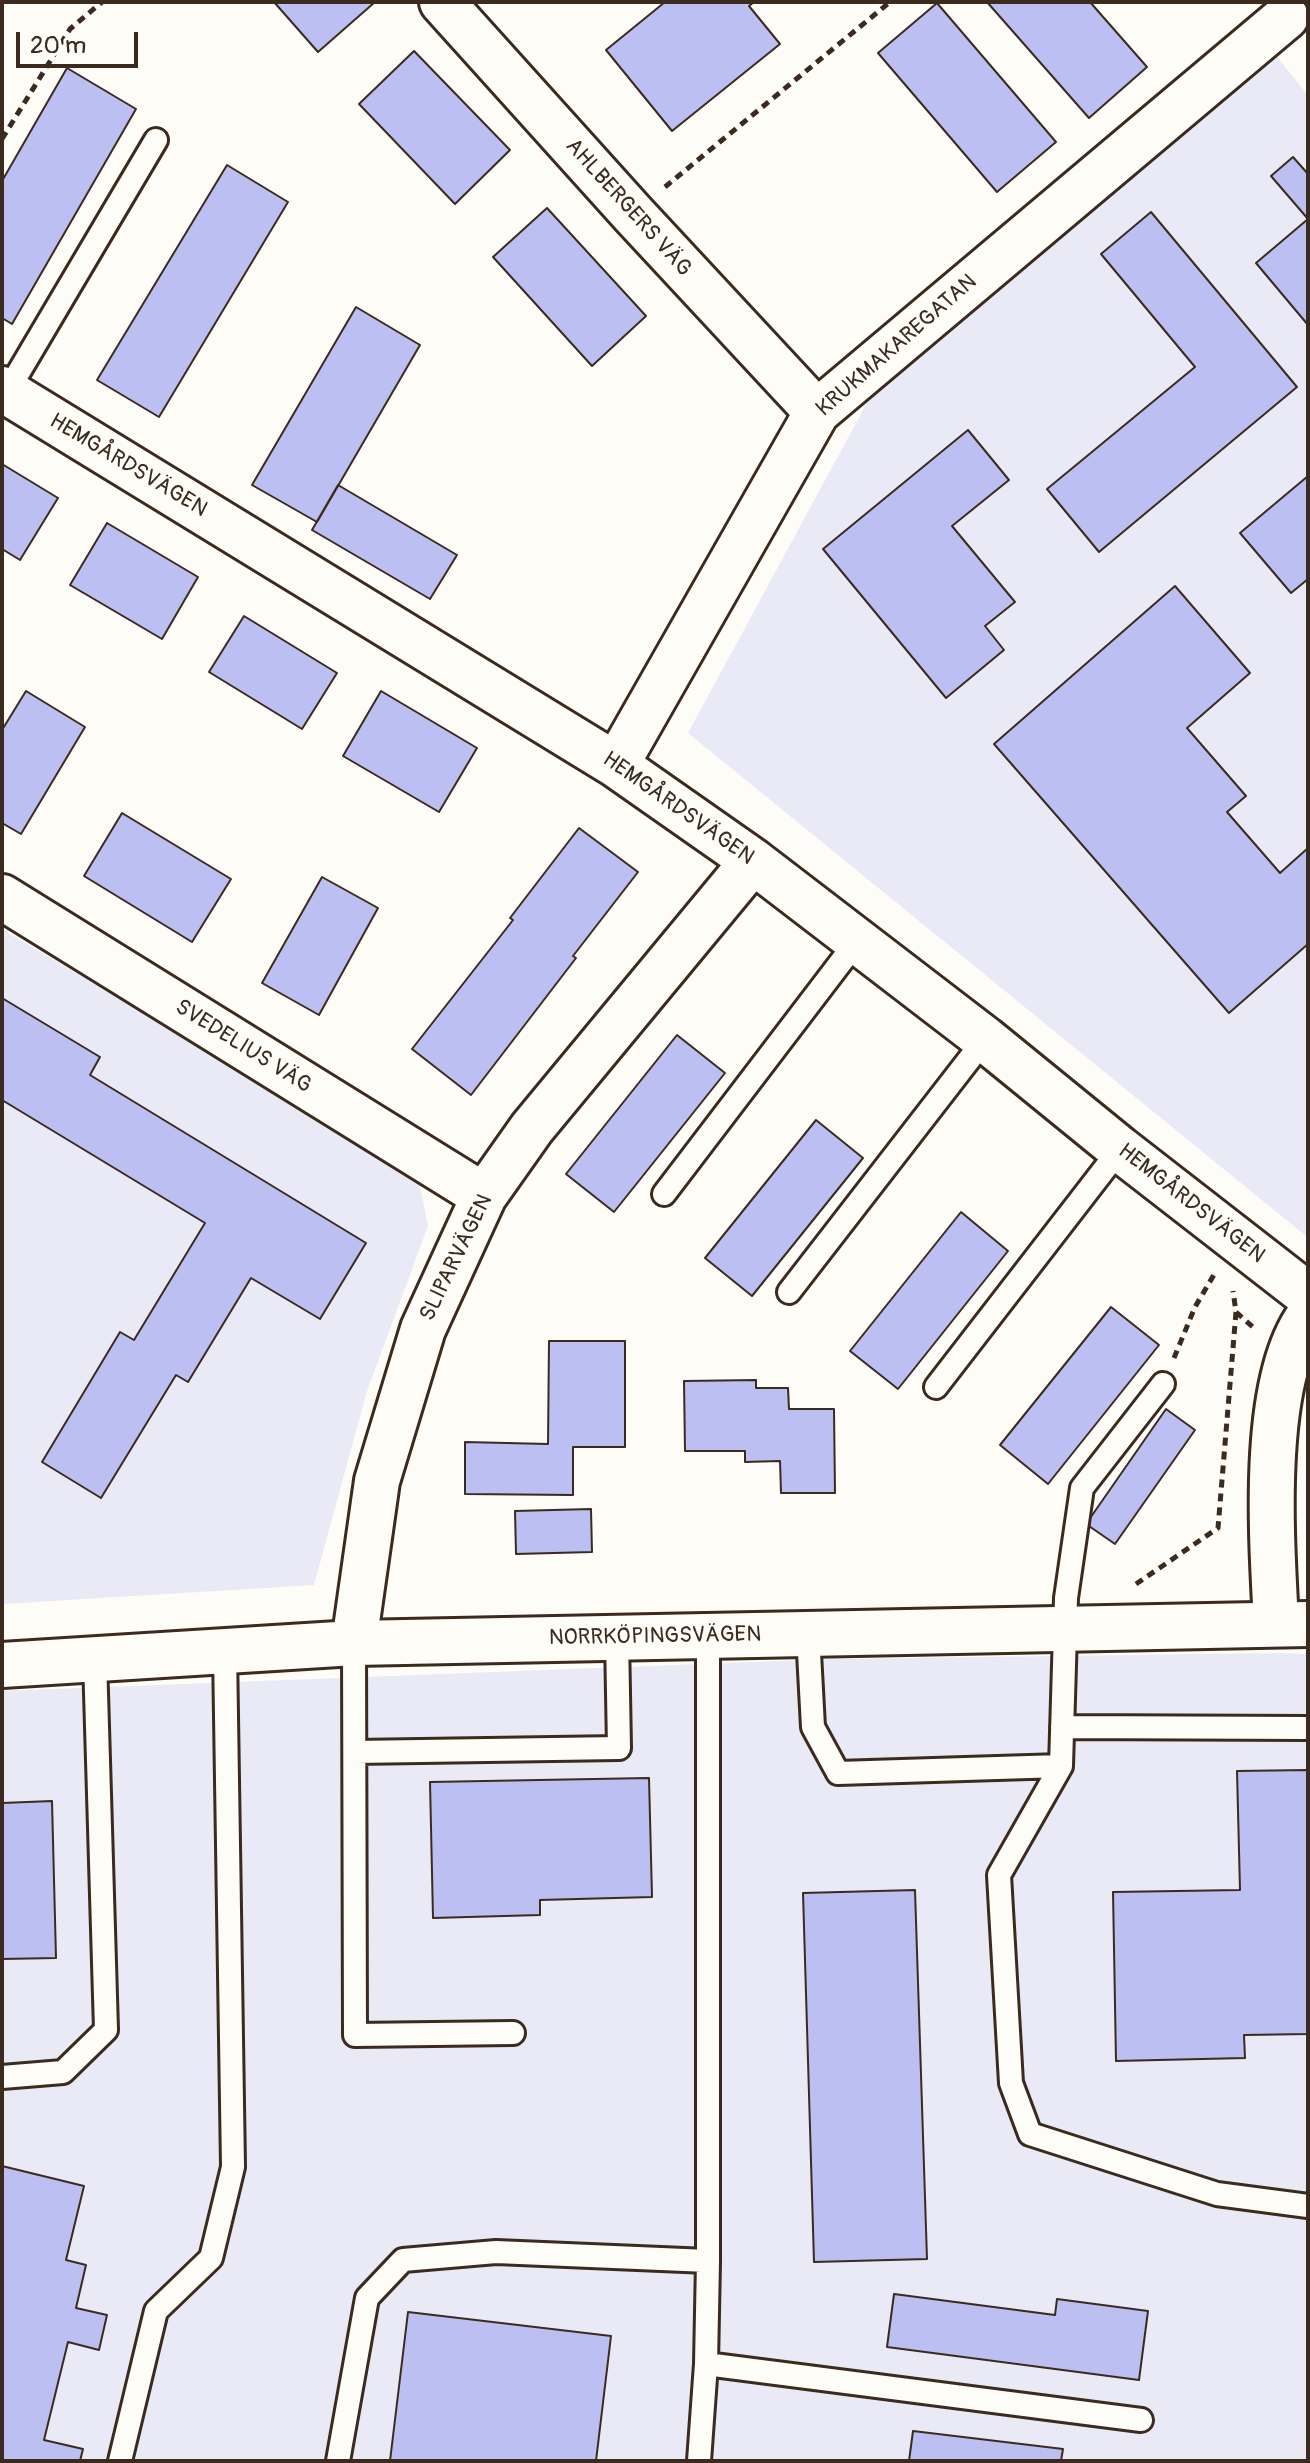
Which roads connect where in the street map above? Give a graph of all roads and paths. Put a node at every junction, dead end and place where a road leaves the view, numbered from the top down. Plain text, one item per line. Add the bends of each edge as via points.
1 (102, 2) edge
2 (442, 2) edge
3 (890, 2) edge
4 (1289, 22) edge
5 (2, 139) edge
6 (156, 140) dead end
7 (633, 214) junction
8 (4, 390) edge
9 (817, 412) junction
10 (616, 765) junction
11 (753, 861) junction
12 (2, 897) edge
13 (857, 941) junction
14 (985, 1039) junction
15 (1120, 1149) junction
16 (664, 1194) dead end
17 (484, 1196) junction
18 (1239, 1242) junction
19 (789, 1292) dead end
20 (1308, 1295) edge
21 (1308, 1317) edge
22 (1163, 1384) joint
23 (936, 1387) dead end
24 (1292, 1624) edge
25 (1065, 1630) junction
26 (808, 1634) junction
27 (708, 1637) junction
28 (617, 1638) junction
29 (354, 1643) junction
30 (225, 1651) junction
31 (95, 1659) junction
32 (2, 1665) edge
33 (1062, 1727) junction
34 (1308, 1728) edge
35 (355, 1752) junction
36 (1061, 1766) junction
37 (513, 2033) dead end
38 (2, 2077) edge
39 (1308, 2206) edge
40 (708, 2261) junction
41 (706, 2364) junction
42 (1141, 2420) dead end
43 (120, 2461) edge
44 (338, 2461) edge
45 (699, 2461) edge

1 - 5 path via 70,29
2 - 7 street, AHLBERGERS VÄG
3 - 7 path
4 - 9 street, KRUKMAKAREGATAN
6 - 8 lane
7 - 9 street, AHLBERGERS VÄG
8 - 10 street, HEMGÅRDSVÄGEN
9 - 10 street, KRUKMAKAREGATAN
10 - 11 street, HEMGÅRDSVÄGEN
11 - 13 street, HEMGÅRDSVÄGEN
11 - 17 street, SLIPARVÄGEN via 532,1128
12 - 17 street, SVEDELIUS VÄG
13 - 14 street, HEMGÅRDSVÄGEN
13 - 16 lane
14 - 15 street, HEMGÅRDSVÄGEN
14 - 19 lane
15 - 18 street, HEMGÅRDSVÄGEN
15 - 23 lane
17 - 29 street, SLIPARVÄGEN via 423,1329 377,1481
18 - 20 street, HEMGÅRDSVÄGEN
18 - 22 path via 1195,1307
21 - 24 street via 1287,1360 1274,1447 1272,1531
22 - 25 lane via 1082,1488
24 - 25 street, NORRKÖPINGSVÄGEN
25 - 26 street, NORRKÖPINGSVÄGEN
25 - 33 lane
26 - 27 street, NORRKÖPINGSVÄGEN
26 - 36 lane via 813,1727 838,1773
27 - 28 street, NORRKÖPINGSVÄGEN
27 - 40 lane
28 - 29 street, NORRKÖPINGSVÄGEN
28 - 35 lane via 619,1748
29 - 30 street, NORRKÖPINGSVÄGEN
29 - 35 lane
30 - 31 street, NORRKÖPINGSVÄGEN
30 - 43 lane via 233,2167 211,2258 156,2311
31 - 32 street, NORRKÖPINGSVÄGEN
31 - 38 lane via 106,2030 63,2072
33 - 34 lane
33 - 36 lane
35 - 37 lane via 355,2035
36 - 39 lane via 999,1875 1011,2083 1030,2134 1217,2194
40 - 41 lane
40 - 44 lane via 496,2252 403,2260 367,2298
41 - 42 lane
41 - 45 lane

